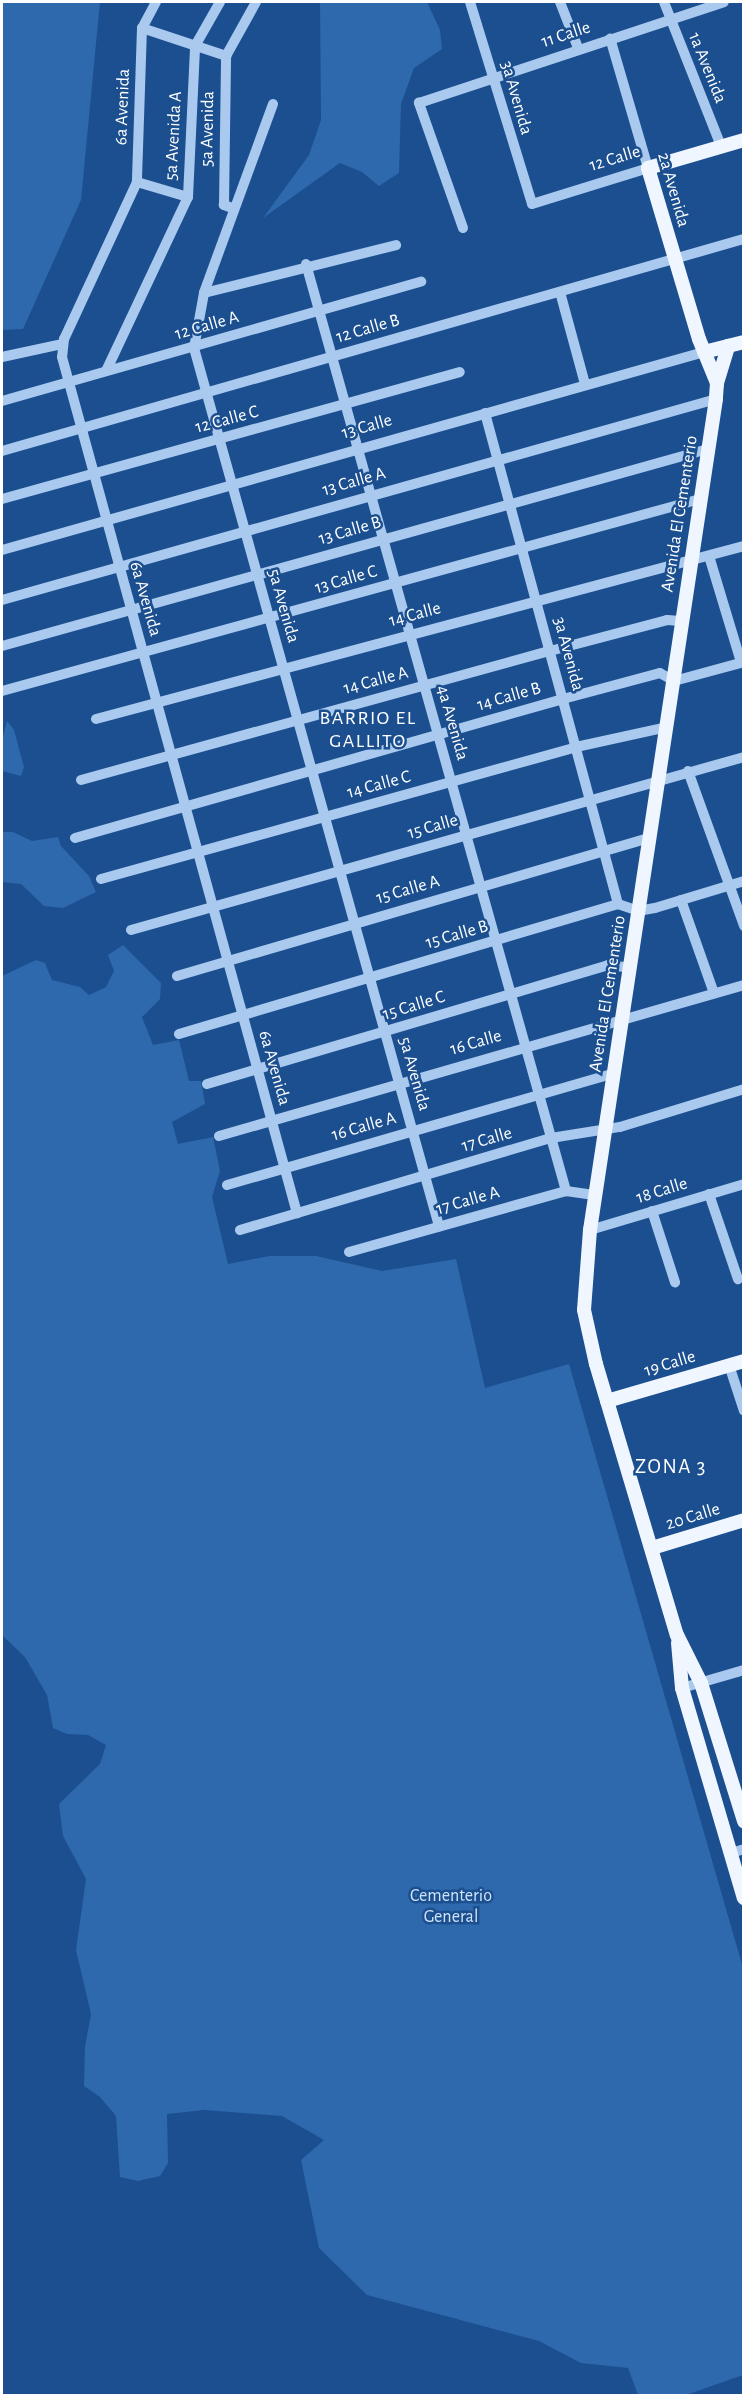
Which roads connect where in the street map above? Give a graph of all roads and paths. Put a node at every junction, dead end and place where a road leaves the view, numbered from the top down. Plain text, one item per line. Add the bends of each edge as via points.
1 (156, 2) edge
2 (220, 2) edge
3 (256, 2) edge
4 (470, 2) edge
5 (560, 2) edge
6 (664, 2) edge
7 (724, 2) edge
8 (670, 18) junction
9 (142, 28) junction
10 (610, 38) junction
11 (195, 46) junction
12 (578, 48) junction
13 (226, 56) junction
14 (494, 76) junction
15 (273, 104) dead end
16 (744, 140) edge
17 (721, 146) junction
18 (648, 168) junction
19 (137, 182) junction
20 (188, 196) junction
21 (532, 204) joint
22 (232, 208) junction
23 (464, 228) dead end
24 (744, 239) edge
25 (396, 245) dead end
26 (674, 259) junction
27 (306, 264) junction
28 (421, 282) dead end
29 (560, 291) junction
30 (204, 293) junction
31 (319, 311) junction
32 (744, 342) edge
33 (62, 344) junction
34 (728, 346) junction
35 (194, 348) junction
36 (704, 352) junction
37 (2, 357) edge
38 (332, 357) junction
39 (106, 369) junction
40 (460, 372) dead end
41 (66, 382) junction
42 (717, 383) junction
43 (585, 384) junction
44 (206, 393) junction
45 (716, 399) junction
46 (2, 401) edge
47 (345, 404) junction
48 (485, 413) junction
49 (81, 428) junction
50 (219, 439) junction
51 (358, 449) junction
52 (708, 449) junction
53 (2, 451) edge
54 (498, 458) junction
55 (93, 474) junction
56 (231, 483) junction
57 (371, 495) junction
58 (2, 499) edge
59 (699, 499) junction
60 (510, 503) junction
61 (106, 522) junction
62 (245, 530) junction
63 (383, 539) junction
64 (521, 546) junction
65 (744, 546) edge
66 (2, 550) edge
67 (709, 556) junction
68 (690, 561) junction
69 (119, 566) junction
70 (257, 574) junction
71 (396, 583) junction
72 (2, 600) edge
73 (536, 600) junction
74 (131, 609) junction
75 (269, 618) junction
76 (681, 621) junction
77 (410, 634) junction
78 (2, 645) edge
79 (550, 651) junction
80 (143, 653) junction
81 (742, 662) edge
82 (283, 668) junction
83 (674, 681) junction
84 (424, 685) junction
85 (2, 691) edge
86 (563, 699) junction
87 (155, 703) junction
88 (96, 719) dead end
89 (298, 720) junction
90 (667, 727) junction
91 (438, 734) junction
92 (576, 747) junction
93 (170, 755) junction
94 (744, 757) edge
95 (312, 770) junction
96 (688, 771) junction
97 (659, 779) junction
98 (81, 780) dead end
99 (452, 782) junction
100 (590, 799) junction
101 (184, 806) junction
102 (325, 817) junction
103 (466, 835) junction
104 (75, 838) dead end
105 (649, 838) junction
106 (604, 850) junction
107 (197, 852) junction
108 (340, 871) junction
109 (101, 879) dead end
110 (744, 881) edge
111 (481, 886) junction
112 (728, 886) junction
113 (681, 900) junction
114 (618, 904) junction
115 (212, 907) junction
116 (638, 911) junction
117 (354, 923) junction
118 (744, 926) edge
119 (131, 930) dead end
120 (496, 940) junction
121 (227, 961) junction
122 (630, 968) junction
123 (177, 976) dead end
124 (370, 977) junction
125 (744, 985) edge
126 (714, 993) junction
127 (511, 994) junction
128 (242, 1015) junction
129 (622, 1020) junction
130 (385, 1031) junction
131 (179, 1034) dead end
132 (526, 1046) junction
133 (257, 1069) junction
134 (614, 1073) junction
135 (399, 1083) junction
136 (207, 1084) dead end
137 (744, 1089) edge
138 (539, 1093) junction
139 (272, 1120) junction
140 (605, 1129) junction
141 (412, 1130) junction
142 (219, 1136) dead end
143 (551, 1138) junction
144 (285, 1168) junction
145 (425, 1175) junction
146 (744, 1184) edge
147 (227, 1185) dead end
148 (566, 1191) junction
149 (709, 1194) junction
150 (596, 1195) junction
151 (652, 1211) junction
152 (297, 1213) junction
153 (439, 1226) junction
154 (240, 1230) dead end
155 (590, 1230) junction
156 (349, 1252) dead end
157 (738, 1279) dead end
158 (675, 1282) dead end
159 (744, 1360) edge
160 (729, 1365) junction
161 (607, 1401) junction
162 (744, 1411) edge
163 (744, 1520) edge
164 (652, 1548) junction
165 (678, 1635) junction
166 (744, 1670) edge
167 (701, 1683) junction
168 (682, 1688) junction
169 (744, 1821) edge
170 (737, 1851) edge
171 (744, 1898) edge

1 - 9 street, 6a Avenida
2 - 11 street, 5a Avenida A
3 - 13 street, 5a Avenida
4 - 14 street, 3a Avenida
5 - 12 street
6 - 8 street, 1a Avenida
7 - 8 street, 11 Calle
8 - 10 street, 11 Calle
8 - 17 street, 1a Avenida
9 - 11 street
9 - 19 street, 6a Avenida
10 - 12 street, 11 Calle
10 - 18 street, 2a Avenida
11 - 13 street
11 - 20 street, 5a Avenida A
12 - 14 street, 11 Calle
13 - 22 street, 5a Avenida via 224,205
14 - 21 street, 3a Avenida
14 - 23 street, 11 Calle via 419,104
15 - 22 street via 243,191
16 - 17 main road, 12 Calle
17 - 18 main road, 12 Calle
18 - 21 street, 12 Calle
18 - 26 main road, 2a Avenida
19 - 20 street
19 - 33 street, 6a Avenida
20 - 39 street, 5a Avenida A
22 - 30 street, 5a Avenida
24 - 26 street, 12 Calle B
25 - 27 street
26 - 29 street, 12 Calle B
26 - 36 main road, 2a Avenida
27 - 30 street
27 - 31 street, 4a Avenida
28 - 31 street, 12 Calle A
29 - 38 street, 12 Calle B
29 - 43 street
30 - 35 street, 5a Avenida
31 - 35 street, 12 Calle A
31 - 38 street, 4a Avenida
32 - 34 main road, 13 Calle
33 - 37 street
33 - 41 street, 6a Avenida
34 - 36 main road, 13 Calle
34 - 42 main road
35 - 39 street, 12 Calle A
35 - 44 street, 5a Avenida
36 - 42 main road, Avenida El Cementerio
36 - 43 street, 13 Calle
38 - 44 street, 12 Calle B
38 - 47 street, 4a Avenida
39 - 41 street, 12 Calle A
40 - 47 street, 12 Calle C
41 - 46 street, 12 Calle A
41 - 49 street, 6a Avenida
42 - 45 main road, Avenida El Cementerio
43 - 48 street, 13 Calle
44 - 49 street, 12 Calle B
44 - 50 street, 5a Avenida
45 - 52 main road, Avenida El Cementerio
45 - 54 street, 13 Calle A
47 - 50 street, 12 Calle C
47 - 51 street, 4a Avenida
48 - 51 street, 13 Calle
48 - 54 street, 3a Avenida
49 - 53 street, 12 Calle B
49 - 55 street, 6a Avenida
50 - 55 street, 12 Calle C
50 - 56 street, 5a Avenida
51 - 56 street, 13 Calle
51 - 57 street, 4a Avenida
52 - 59 main road, Avenida El Cementerio
52 - 60 street, 13 Calle B
54 - 57 street, 13 Calle A
54 - 60 street, 3a Avenida
55 - 58 street, 12 Calle C
55 - 61 street, 6a Avenida
56 - 61 street, 13 Calle
56 - 62 street, 5a Avenida
57 - 62 street, 13 Calle A
57 - 63 street, 4a Avenida
59 - 64 street, 13 Calle C
59 - 68 main road, Avenida El Cementerio
60 - 63 street, 13 Calle B
60 - 64 street, 3a Avenida
61 - 66 street, 13 Calle
61 - 69 street, 6a Avenida
62 - 69 street, 13 Calle A
62 - 70 street, 5a Avenida
63 - 70 street, 13 Calle B
63 - 71 street, 4a Avenida
64 - 71 street, 13 Calle C
64 - 73 street, 3a Avenida
65 - 67 street, 14 Calle
67 - 68 street, 14 Calle
67 - 81 street
68 - 73 street, 14 Calle
68 - 76 main road, Avenida El Cementerio
69 - 72 street, 13 Calle A
69 - 74 street, 6a Avenida
70 - 74 street, 13 Calle B
70 - 75 street, 5a Avenida
71 - 75 street, 13 Calle C
71 - 77 street, 4a Avenida
73 - 77 street, 14 Calle
73 - 79 street, 3a Avenida
74 - 78 street, 13 Calle B
74 - 80 street, 6a Avenida
75 - 80 street, 13 Calle C
75 - 82 street, 5a Avenida
76 - 79 street, 14 Calle A via 667,620
76 - 83 main road, Avenida El Cementerio
77 - 82 street, 14 Calle
77 - 84 street, 4a Avenida
79 - 84 street, 14 Calle A
79 - 86 street, 3a Avenida
80 - 85 street, 13 Calle C
80 - 87 street, 6a Avenida
81 - 83 street, 14 Calle B
82 - 87 street, 14 Calle
82 - 89 street, 5a Avenida
83 - 86 street, 14 Calle B via 660,673
83 - 90 main road, Avenida El Cementerio
84 - 89 street, 14 Calle A
84 - 91 street, 4a Avenida
86 - 91 street, 14 Calle B
86 - 92 street, 3a Avenida
87 - 88 street, 14 Calle
87 - 93 street, 6a Avenida
89 - 93 street, 14 Calle A
89 - 95 street, 5a Avenida
90 - 92 street, 14 Calle C
90 - 97 main road, Avenida El Cementerio
91 - 95 street, 14 Calle B
91 - 99 street, 4a Avenida
92 - 99 street, 14 Calle C
92 - 100 street, 3a Avenida
93 - 98 street, 14 Calle A
93 - 101 street, 6a Avenida
94 - 96 street, 15 Calle
95 - 101 street, 14 Calle B
95 - 102 street, 5a Avenida
96 - 97 street, 15 Calle
96 - 112 street
97 - 100 street, 15 Calle
97 - 105 main road, Avenida El Cementerio
99 - 102 street, 14 Calle C
99 - 103 street, 4a Avenida
100 - 103 street, 15 Calle
100 - 106 street, 3a Avenida
101 - 104 street, 14 Calle B
101 - 107 street, 6a Avenida
102 - 107 street, 14 Calle C
102 - 108 street, 5a Avenida
103 - 108 street, 15 Calle
103 - 111 street, 4a Avenida
105 - 106 street, 15 Calle A
105 - 116 main road, Avenida El Cementerio
106 - 111 street, 15 Calle A
106 - 114 street, 3a Avenida
107 - 109 street, 14 Calle C
107 - 115 street, 6a Avenida
108 - 115 street, 15 Calle
108 - 117 street, 5a Avenida
110 - 112 street
111 - 117 street, 15 Calle A
111 - 120 street, 4a Avenida
112 - 113 street
112 - 118 street
113 - 116 street
113 - 126 street
114 - 116 street
114 - 120 street, 15 Calle B
115 - 119 street, 15 Calle
115 - 121 street, 6a Avenida
116 - 122 main road, Avenida El Cementerio
117 - 121 street, 15 Calle A
117 - 124 street, 5a Avenida
120 - 124 street, 15 Calle B
120 - 127 street, 4a Avenida
121 - 123 street, 15 Calle A
121 - 128 street, 6a Avenida
122 - 127 street, 15 Calle C via 608,965
122 - 129 main road, Avenida El Cementerio
124 - 128 street, 15 Calle B
124 - 130 street, 5a Avenida
125 - 126 street, 16 Calle
126 - 129 street, 16 Calle
127 - 130 street, 15 Calle C
127 - 132 street, 4a Avenida
128 - 131 street, 15 Calle B
128 - 133 street, 6a Avenida
129 - 132 street, 16 Calle
129 - 134 main road, Avenida El Cementerio
130 - 133 street, 15 Calle C
130 - 135 street, 5a Avenida
132 - 135 street, 16 Calle
132 - 138 street, 4a Avenida
133 - 136 street, 15 Calle C
133 - 139 street, 6a Avenida
134 - 138 street, 16 Calle A
134 - 140 main road, Avenida El Cementerio
135 - 139 street, 16 Calle
135 - 141 street, 5a Avenida
137 - 140 street, 17 Calle
138 - 141 street, 16 Calle A
138 - 143 street, 4a Avenida
139 - 142 street, 16 Calle
139 - 144 street, 6a Avenida
140 - 143 street, 17 Calle
140 - 150 main road, Avenida El Cementerio
141 - 144 street, 16 Calle A
141 - 145 street, 5a Avenida
143 - 145 street, 17 Calle
143 - 148 street, 4a Avenida
144 - 147 street, 16 Calle A
144 - 152 street, 6a Avenida
145 - 152 street, 17 Calle
145 - 153 street, 5a Avenida
146 - 149 street, 18 Calle
148 - 150 street, 17 Calle A
148 - 153 street, 17 Calle A
149 - 151 street, 18 Calle
149 - 157 street
150 - 155 main road, Avenida El Cementerio
151 - 155 street, 18 Calle
151 - 158 street
152 - 154 street, 17 Calle
153 - 156 street, 17 Calle A
155 - 161 main road, Avenida El Cementerio via 584,1310
159 - 160 main road, 19 Calle
160 - 161 main road, 19 Calle
160 - 162 street
161 - 164 main road, Avenida El Cementerio
163 - 164 main road, 20 Calle
164 - 165 main road, Avenida El Cementerio
165 - 167 main road, Avenida El Cementerio
165 - 168 main road, Avenida El Cementerio
166 - 167 street
167 - 168 street
167 - 169 main road, Avenida El Cementerio
168 - 170 main road, Avenida El Cementerio
170 - 171 main road, Avenida El Cementerio

